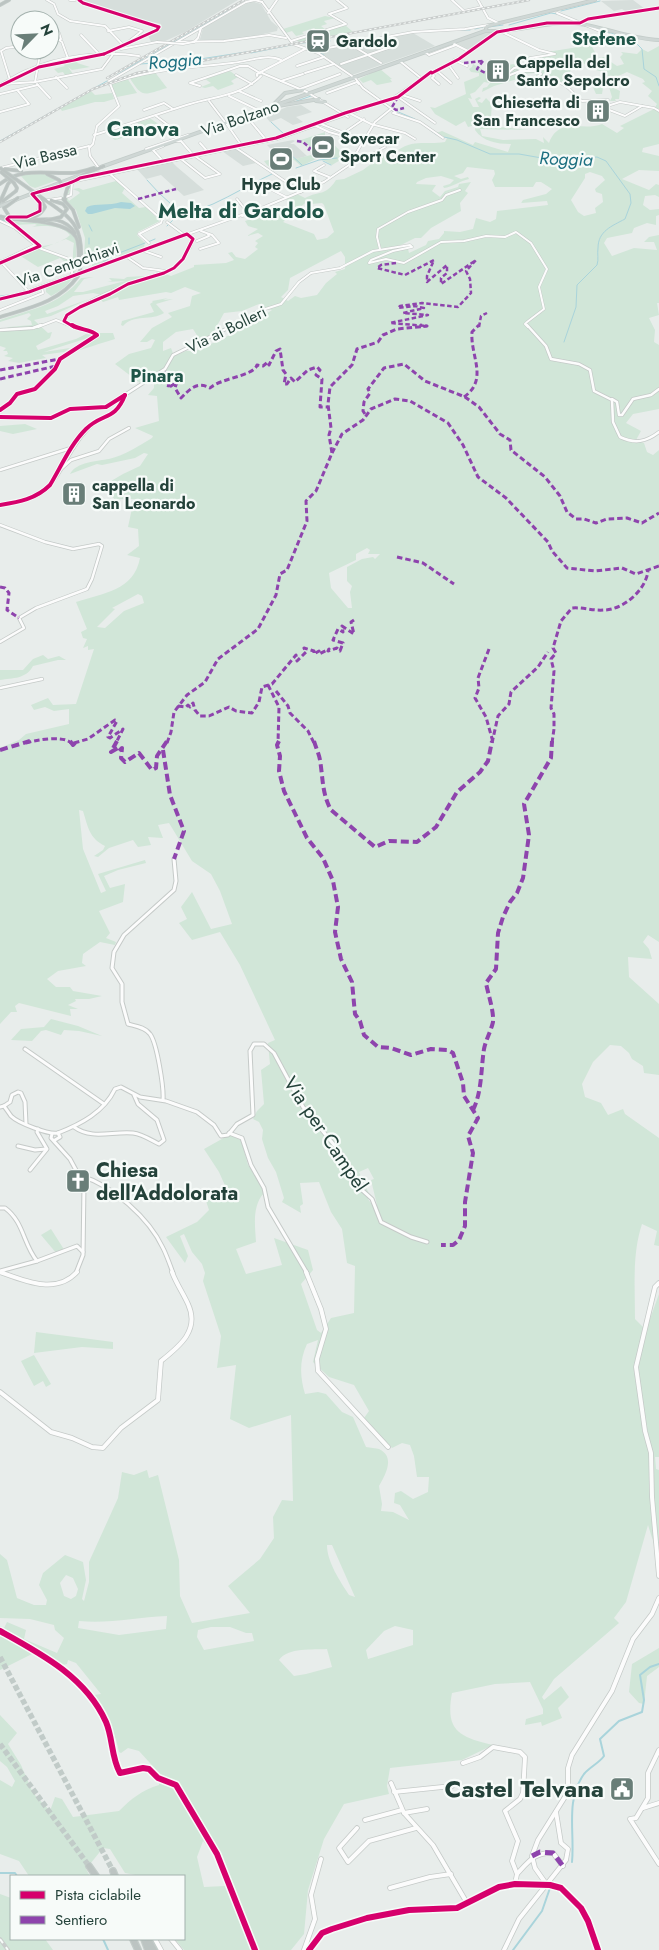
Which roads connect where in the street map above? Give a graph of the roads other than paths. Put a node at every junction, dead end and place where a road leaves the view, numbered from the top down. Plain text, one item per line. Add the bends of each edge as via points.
1 (7, 0) edge
2 (47, 0) edge
3 (70, 0) edge
4 (75, 0) edge
5 (265, 0) edge
6 (277, 0) edge
7 (338, 0) edge
8 (452, 0) edge
9 (478, 0) edge
10 (594, 0) edge
11 (599, 0) edge
12 (0, 2) edge
13 (262, 2) junction
14 (483, 8) junction
15 (268, 13) junction
16 (557, 13) dead end
17 (499, 23) junction
18 (587, 24) junction
19 (488, 25) junction
20 (159, 26) dead end
21 (507, 26) junction
22 (201, 28) junction
23 (516, 28) junction
24 (108, 31) junction
25 (501, 31) junction
26 (492, 33) junction
27 (80, 35) dead end
28 (478, 35) dead end
29 (466, 38) junction
30 (290, 40) junction
31 (659, 40) edge
32 (60, 41) edge
33 (176, 42) junction
34 (347, 43) junction
35 (452, 43) junction
36 (585, 44) dead end
37 (456, 45) junction
38 (125, 46) junction
39 (394, 46) dead end
40 (10, 48) edge
41 (305, 49) junction
42 (312, 51) junction
43 (113, 52) junction
44 (425, 52) junction
45 (468, 52) junction
46 (100, 55) junction
47 (367, 55) junction
48 (139, 56) dead end
49 (325, 57) junction
50 (39, 60) edge
51 (69, 60) junction
52 (281, 60) junction
53 (454, 60) junction
54 (402, 62) dead end
55 (381, 63) dead end
56 (335, 64) junction
57 (341, 64) dead end
58 (448, 64) junction
59 (297, 66) dead end
60 (467, 66) dead end
61 (38, 67) junction
62 (436, 70) junction
63 (431, 73) junction
64 (263, 74) junction
65 (340, 74) dead end
66 (236, 75) dead end
67 (257, 75) junction
68 (352, 76) dead end
69 (56, 77) junction
70 (355, 78) dead end
71 (422, 78) junction
72 (458, 78) dead end
73 (10, 80) junction
74 (280, 81) junction
75 (35, 82) junction
76 (451, 83) dead end
77 (2, 84) edge
78 (109, 84) junction
79 (439, 84) dead end
80 (252, 85) junction
81 (38, 86) junction
82 (200, 86) dead end
83 (362, 86) junction
84 (67, 88) dead end
85 (295, 89) junction
86 (18, 90) junction
87 (238, 92) junction
88 (307, 92) dead end
89 (327, 93) dead end
90 (0, 94) edge
91 (310, 94) dead end
92 (401, 95) junction
93 (229, 96) junction
94 (315, 96) junction
95 (398, 97) junction
96 (50, 98) dead end
97 (277, 98) junction
98 (320, 99) junction
99 (289, 100) junction
100 (209, 101) junction
101 (261, 101) dead end
102 (312, 101) junction
103 (420, 101) dead end
104 (325, 102) junction
105 (382, 102) junction
106 (273, 105) junction
107 (293, 105) junction
108 (160, 106) dead end
109 (642, 106) junction
110 (604, 107) junction
111 (268, 108) junction
112 (391, 108) junction
113 (144, 110) dead end
114 (174, 110) junction
115 (255, 110) junction
116 (358, 111) junction
117 (659, 111) edge
118 (0, 112) edge
119 (168, 112) junction
120 (347, 115) junction
121 (354, 115) junction
122 (155, 116) junction
123 (248, 116) junction
124 (362, 118) junction
125 (597, 121) dead end
126 (225, 122) junction
127 (435, 123) dead end
128 (321, 124) junction
129 (372, 124) junction
130 (316, 126) junction
131 (344, 132) junction
132 (94, 135) junction
133 (188, 135) junction
134 (178, 137) junction
135 (366, 138) junction
136 (443, 138) dead end
137 (415, 139) dead end
138 (397, 140) dead end
139 (267, 141) junction
140 (364, 142) junction
141 (200, 143) dead end
142 (90, 146) junction
143 (242, 146) junction
144 (236, 147) junction
145 (385, 147) dead end
146 (146, 149) junction
147 (209, 153) junction
148 (358, 154) junction
149 (194, 156) junction
150 (180, 159) junction
151 (164, 162) junction
152 (104, 166) junction
153 (324, 166) dead end
154 (96, 167) junction
155 (0, 169) edge
156 (59, 173) junction
157 (110, 174) junction
158 (13, 177) junction
159 (330, 178) junction
160 (0, 184) edge
161 (262, 185) dead end
162 (460, 190) dead end
163 (301, 192) junction
164 (35, 194) junction
165 (287, 197) junction
166 (18, 198) junction
167 (40, 198) junction
168 (61, 198) dead end
169 (65, 199) junction
170 (237, 199) dead end
171 (49, 200) junction
172 (42, 202) dead end
173 (0, 204) edge
174 (248, 212) junction
175 (252, 214) dead end
176 (0, 218) edge
177 (10, 218) junction
178 (32, 222) junction
179 (168, 222) dead end
180 (216, 223) junction
181 (200, 231) junction
182 (81, 233) junction
183 (185, 234) junction
184 (76, 237) junction
185 (197, 240) dead end
186 (35, 245) junction
187 (149, 245) junction
188 (190, 248) dead end
189 (200, 249) dead end
190 (380, 249) junction
191 (142, 251) junction
192 (127, 257) junction
193 (161, 257) dead end
194 (0, 261) edge
195 (79, 264) junction
196 (79, 271) junction
197 (75, 276) junction
198 (42, 287) junction
199 (28, 292) junction
200 (0, 299) edge
201 (0, 310) edge
202 (0, 316) edge
203 (64, 321) junction
204 (0, 330) edge
205 (659, 389) edge
206 (125, 396) junction
207 (609, 398) junction
208 (0, 410) edge
209 (0, 417) edge
210 (128, 428) dead end
211 (659, 432) edge
212 (74, 447) junction
213 (61, 469) junction
214 (0, 470) edge
215 (0, 505) edge
216 (0, 525) edge
217 (0, 642) edge
218 (42, 679) dead end
219 (0, 688) edge
220 (174, 859) dead end
221 (25, 1049) dead end
222 (134, 1095) junction
223 (162, 1100) junction
224 (104, 1104) junction
225 (2, 1107) edge
226 (27, 1124) junction
227 (74, 1127) junction
228 (38, 1130) junction
229 (58, 1133) junction
230 (229, 1133) junction
231 (52, 1134) junction
232 (55, 1140) junction
233 (18, 1146) dead end
234 (47, 1148) junction
235 (30, 1170) dead end
236 (81, 1176) junction
237 (0, 1208) edge
238 (427, 1242) dead end
239 (84, 1252) junction
240 (37, 1261) junction
241 (0, 1271) edge
242 (659, 1283) edge
243 (0, 1392) edge
244 (388, 1447) dead end
245 (659, 1576) edge
246 (659, 1598) edge
247 (0, 1631) edge
248 (659, 1750) edge
249 (463, 1763) dead end
250 (391, 1784) dead end
251 (452, 1786) dead end
252 (394, 1792) junction
253 (659, 1803) edge
254 (643, 1809) junction
255 (427, 1810) dead end
256 (403, 1811) junction
257 (556, 1812) junction
258 (364, 1820) dead end
259 (357, 1828) dead end
260 (417, 1828) junction
261 (532, 1856) junction
262 (321, 1859) dead end
263 (659, 1864) edge
264 (89, 1866) tunnel mouth
265 (563, 1866) junction
266 (451, 1874) junction
267 (517, 1874) junction
268 (95, 1875) edge
269 (515, 1884) junction
270 (547, 1885) junction
271 (390, 1888) dead end
272 (467, 1903) junction
273 (172, 1940) edge
274 (180, 1950) edge
275 (255, 1950) edge
276 (304, 1950) edge
277 (310, 1950) edge
278 (504, 1950) edge
279 (598, 1950) edge

1 - 12 highway
2 - 24 street via 54,4 58,14 70,21 105,26
3 - 4 street
5 - 13 street
6 - 15 street
7 - 30 street via 347,8 329,14 346,24
8 - 14 street via 464,11
9 - 14 street
10 - 17 main road, Via Bolzano
11 - 21 main road via 520,19
13 - 15 street
13 - 22 street via 249,1
14 - 19 street
15 - 30 street
16 - 18 street
17 - 19 main road, Via Bolzano
17 - 21 main road
18 - 23 main road via 557,23
18 - 31 main road via 631,38
18 - 36 street via 618,39
19 - 26 main road
19 - 34 street via 413,32
19 - 99 main road, Via Bolzano via 438,47
20 - 38 street
21 - 23 main road
21 - 25 main road
22 - 33 street
22 - 43 street, bridge via 193,42 157,42
23 - 25 main road
24 - 38 street
24 - 38 street via 142,30
25 - 26 main road
25 - 110 street via 538,50 555,54 530,58 531,66 514,68 508,74 538,71 541,74 530,84 536,87 555,82 564,84 582,102 608,100
26 - 29 main road, Via Bolzano via 485,31
26 - 45 street
27 - 46 street
28 - 29 main road
29 - 35 main road, Via Bolzano
30 - 33 street via 275,34 238,40
30 - 41 street
32 - 51 street
33 - 78 street via 112,79
34 - 42 street
34 - 47 street
35 - 37 street
35 - 44 main road, Via Bolzano
37 - 44 street, Via Bolzano via 429,54
37 - 45 street
38 - 43 street
39 - 47 street
40 - 73 street via 1,51
41 - 42 street
41 - 52 street
42 - 49 street
43 - 46 street
43 - 48 street
43 - 69 street via 102,69
44 - 99 main road, Via Bolzano
45 - 53 street
46 - 51 street
47 - 55 street
47 - 57 street
49 - 56 street
49 - 59 street
50 - 61 street
51 - 61 street
52 - 64 street
52 - 78 street via 273,56 244,63 165,68
53 - 58 street
53 - 60 street
54 - 71 street
56 - 68 street
56 - 74 street
58 - 62 street
58 - 72 street
61 - 73 street
61 - 75 street
62 - 63 street
62 - 76 street
63 - 71 street
63 - 79 street
64 - 67 street
64 - 67 street
64 - 74 street
65 - 85 street
66 - 80 street
67 - 80 street
67 - 82 street via 246,66 240,66 190,84
69 - 75 street
69 - 84 street
70 - 83 street
71 - 92 street
73 - 77 street
74 - 85 street
75 - 77 street
75 - 81 street
78 - 132 street via 119,106 100,120
80 - 87 street
81 - 86 street
81 - 96 street
83 - 89 street via 357,82
83 - 105 street
85 - 88 street
85 - 97 main road
86 - 90 street
86 - 118 street via 29,104
87 - 93 street
87 - 101 street
91 - 94 street
92 - 95 street
92 - 103 street
93 - 100 street
93 - 115 street
94 - 98 street
94 - 102 main road
95 - 105 street
95 - 127 street
97 - 99 main road
97 - 106 main road
98 - 102 main road
98 - 104 street
99 - 106 main road, Via Bolzano
99 - 107 main road via 288,103
99 - 111 main road, Via Bolzano
100 - 114 street
100 - 126 street
102 - 104 main road
102 - 107 main road
104 - 120 street
105 - 112 street
105 - 116 street
106 - 115 main road, Via Bolzano
107 - 111 main road
108 - 119 street
109 - 110 street via 620,102
109 - 110 street via 625,116
109 - 117 street
110 - 125 street via 596,114
111 - 123 main road, Via Bolzano
112 - 129 street
112 - 136 street via 398,116 419,122
113 - 114 street via 164,103
114 - 119 street
115 - 126 main road, Via Bolzano
116 - 120 street
116 - 121 street
119 - 122 street
120 - 121 street
120 - 128 street
121 - 124 street
122 - 132 street
122 - 134 street
123 - 126 main road, Via Bolzano
123 - 139 street
124 - 129 street
124 - 131 street
126 - 133 main road, Via Bolzano
126 - 143 street
126 - 152 main road, Via Bolzano
128 - 130 street
128 - 131 street
129 - 135 street
129 - 137 street via 405,132
130 - 139 street
130 - 140 street
131 - 135 street
132 - 142 street
133 - 134 street, Via Bolzano
133 - 146 main road, Via Bolzano
134 - 146 street, Via Bolzano
135 - 138 street via 387,136
135 - 140 street
139 - 143 street
140 - 148 street
141 - 147 street
142 - 154 street
142 - 155 street, Via Bassa
143 - 144 street
144 - 147 street
144 - 163 street
145 - 148 street via 367,157
146 - 154 main road, Via Bolzano
147 - 149 street
148 - 159 street via 352,164
149 - 150 street
149 - 150 street via 220,174 205,178
149 - 151 street via 181,141 177,141 153,150
150 - 151 street
151 - 157 street
152 - 166 main road, Via Bolzano
152 - 169 highway via 68,183 64,189
153 - 159 street via 314,171
154 - 156 highway via 76,173
154 - 173 main road, Via Bolzano
155 - 156 highway, bridge
155 - 164 highway, bridge
155 - 173 highway, bridge via 17,188
156 - 158 highway via 36,171
157 - 169 street via 74,181 71,195
157 - 187 street via 162,220 139,233
158 - 160 highway
158 - 169 highway via 37,172 49,174 60,181
158 - 173 highway via 6,184
159 - 163 street
161 - 165 street
162 - 190 street via 386,223 378,229
163 - 165 street
164 - 167 highway
164 - 171 highway
164 - 182 highway via 72,220
165 - 174 street
166 - 173 main road, Via Bolzano
166 - 177 highway via 4,208
167 - 177 highway via 45,207 41,214 27,219
167 - 195 highway via 70,220 76,229 80,242
168 - 171 street
169 - 182 highway via 74,212
170 - 174 street
171 - 178 highway, bridge via 63,204 67,209 61,217
172 - 176 street via 32,215
174 - 180 street
175 - 180 street
176 - 177 highway, bridge
176 - 178 highway
176 - 186 street
177 - 184 highway via 25,221 60,219 71,226
178 - 184 highway via 60,226
179 - 183 street
180 - 181 street, Via Centochiavi
181 - 183 street, Via Centochiavi
181 - 185 street via 209,236
181 - 189 street via 212,235 219,243
182 - 196 highway
183 - 187 street, Via Centochiavi
183 - 188 street via 193,239
184 - 195 highway
186 - 194 street
186 - 197 street via 72,260
187 - 191 street, Via Centochiavi
190 - 206 street, Via ai Bolleri via 340,268 311,273 298,282 281,304 256,312 173,355 165,369
190 - 207 street, Via ai Bolleri via 412,246 369,263 386,259 406,263 444,241 505,237 516,232 525,237 534,245 547,271 539,287 544,309 528,320 526,326 537,334 551,359 588,369 594,391
191 - 192 street, Via Centochiavi
191 - 193 street, Via Centochiavi
192 - 197 street, Via Centochiavi
192 - 203 street via 143,268 167,272 131,282 86,303
194 - 199 street
195 - 196 highway
196 - 197 highway, bridge
197 - 198 street, Via Centochiavi
197 - 202 highway via 69,288 52,298
198 - 199 street, Via Centochiavi
198 - 201 street via 43,293
199 - 200 street, Via Centochiavi
203 - 204 street
203 - 208 street via 97,335 60,359 55,369 35,388 17,394
205 - 207 street via 651,395 632,399 622,415 619,415 617,402
206 - 209 street via 106,407 70,409 51,418
206 - 212 street, Via ai Bolleri via 120,410 86,429
207 - 211 street via 613,401 613,422 620,437 644,442
210 - 213 street via 109,439 99,451 71,460
212 - 213 street, Via ai Bolleri
212 - 214 street
213 - 215 street, Via ai Bolleri via 37,496
216 - 217 street via 73,549 102,546 96,556 88,589 36,608 19,618 24,628
218 - 219 street
220 - 223 street via 175,888 155,910 120,938 112,960 121,984 128,1024 142,1027 152,1037 159,1062
221 - 224 street
222 - 223 street
222 - 224 street via 118,1088
222 - 227 street via 138,1104 157,1120 164,1140 162,1143 134,1133 100,1135 78,1131
223 - 230 street via 200,1113 221,1136
224 - 227 street
225 - 226 street via 12,1117
225 - 226 street via 10,1102 12,1095 21,1092
226 - 228 street
227 - 229 street
228 - 231 street
228 - 234 street
229 - 231 street
229 - 232 street via 60,1137
230 - 238 street, Via per Campél via 253,1115 250,1051 254,1044 264,1044 274,1053 303,1107 344,1157 362,1190 372,1199 381,1222
230 - 244 street via 242,1138 250,1165 264,1188 273,1219 305,1269 325,1322 326,1334 316,1358 318,1371
231 - 232 street via 51,1138
232 - 236 street
233 - 234 street via 35,1150
234 - 235 street
236 - 239 street via 84,1185
236 - 243 street via 111,1188 154,1233 192,1312 191,1325 181,1346 161,1361 158,1400 121,1428 103,1448 51,1432
237 - 240 street via 5,1208 19,1220 28,1250
239 - 240 street via 77,1246
239 - 241 street via 78,1272 57,1284 38,1284
240 - 241 street
242 - 245 street via 655,1287 636,1367 644,1430 651,1453
246 - 257 street via 652,1614 633,1639 612,1692 572,1755 568,1768 568,1792
247 - 275 street via 64,1670 90,1698 105,1720 120,1773 149,1768 158,1778 176,1785 217,1854
248 - 254 street via 648,1773 648,1798
249 - 267 street via 480,1757 493,1747 520,1752 525,1757 523,1793 505,1811 518,1841 512,1861
250 - 252 street
251 - 252 street
252 - 256 street
253 - 254 street
254 - 263 street via 636,1818 630,1818
255 - 256 street
256 - 258 street
256 - 260 street
257 - 261 street
257 - 265 street via 561,1842 568,1850
259 - 260 street via 340,1848 348,1862 369,1841
260 - 266 street via 433,1845
261 - 265 street via 540,1852 553,1853
261 - 267 street
261 - 270 street via 535,1868
262 - 276 street via 312,1888 315,1918
264 - 268 highway
265 - 270 street
266 - 271 street
266 - 272 street
267 - 269 street
269 - 270 street
269 - 272 street via 499,1887
270 - 278 street via 519,1919
270 - 279 street via 557,1886 566,1892 581,1908
272 - 277 street via 458,1908 409,1910 366,1918 322,1933
273 - 274 street

